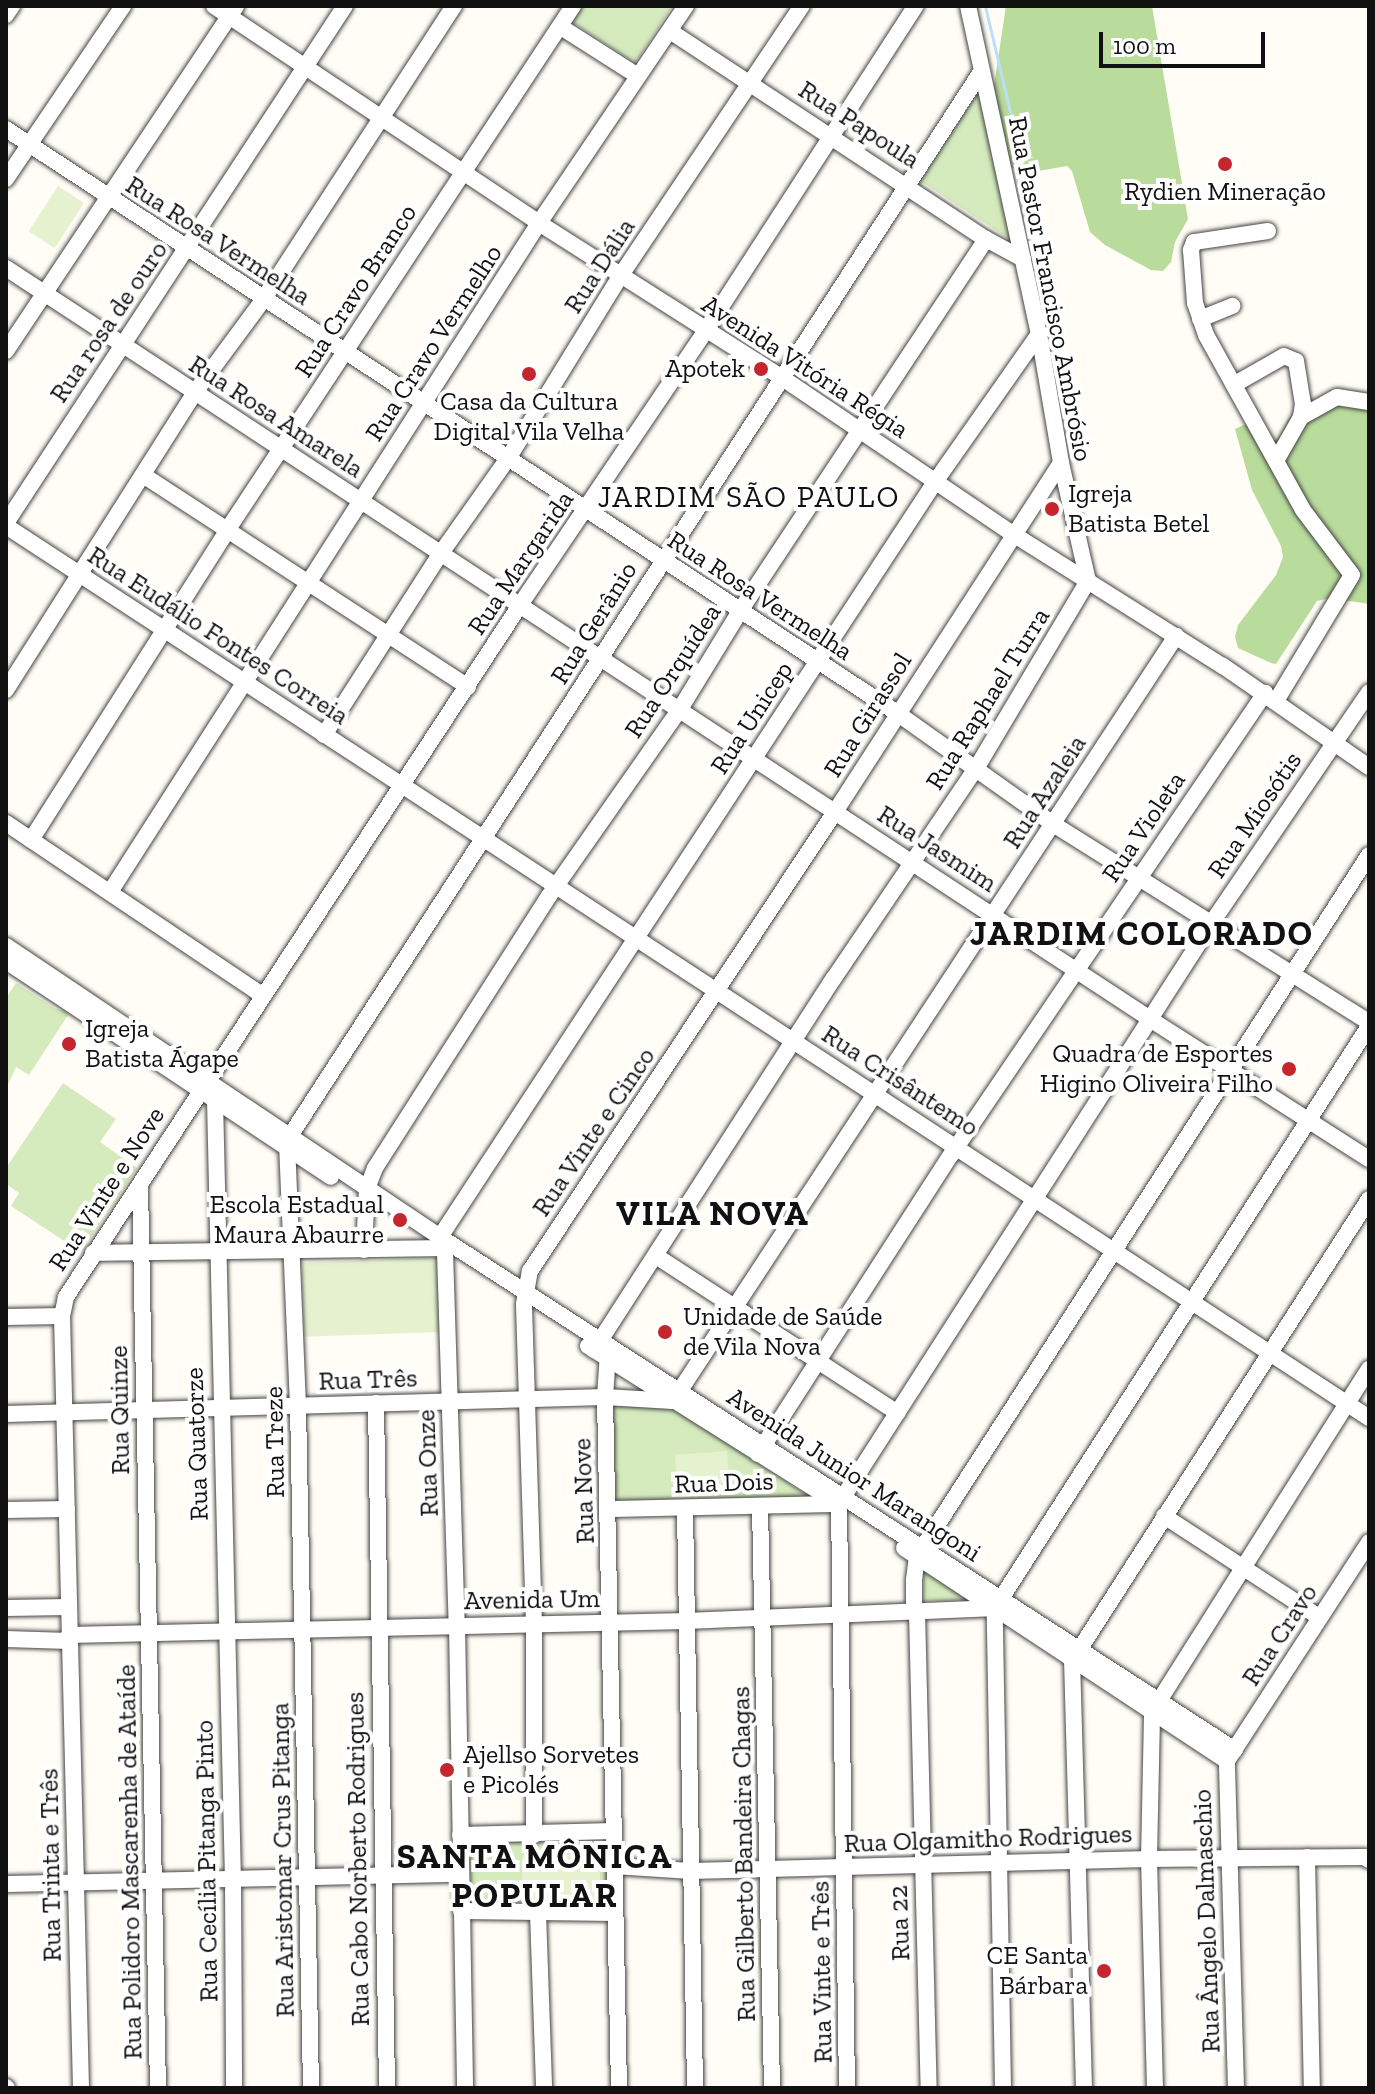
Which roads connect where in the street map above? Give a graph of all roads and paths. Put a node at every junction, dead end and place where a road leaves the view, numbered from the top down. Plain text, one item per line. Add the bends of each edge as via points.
1 (12, 6) edge
2 (123, 6) edge
3 (214, 6) edge
4 (345, 6) edge
5 (454, 6) edge
6 (573, 6) edge
7 (686, 6) edge
8 (802, 6) edge
9 (916, 6) edge
10 (968, 6) edge
11 (233, 11) edge
12 (6, 15) edge
13 (561, 27) junction
14 (670, 31) junction
15 (305, 67) junction
16 (981, 72) junction
17 (638, 76) junction
18 (753, 84) junction
19 (381, 118) junction
20 (6, 129) edge
21 (832, 135) junction
22 (30, 144) junction
23 (462, 172) junction
24 (6, 179) edge
25 (910, 186) junction
26 (107, 197) junction
27 (539, 223) junction
28 (1268, 231) dead end
29 (986, 239) junction
30 (187, 249) junction
31 (1023, 259) junction
32 (6, 268) edge
33 (621, 275) junction
34 (43, 293) junction
35 (263, 300) junction
36 (1233, 306) dead end
37 (1200, 319) junction
38 (706, 330) junction
39 (1039, 334) junction
40 (122, 345) junction
41 (6, 351) edge
42 (347, 352) junction
43 (784, 379) junction
44 (1235, 384) junction
45 (195, 392) junction
46 (1369, 402) edge
47 (425, 403) junction
48 (1301, 417) junction
49 (862, 431) junction
50 (282, 448) junction
51 (509, 457) junction
52 (1277, 459) junction
53 (1061, 463) junction
54 (143, 475) junction
55 (935, 482) junction
56 (360, 501) junction
57 (586, 509) junction
58 (6, 524) edge
59 (228, 529) junction
60 (1013, 534) junction
61 (441, 553) junction
62 (662, 560) junction
63 (80, 573) junction
64 (308, 580) junction
65 (1088, 581) junction
66 (520, 605) junction
67 (740, 611) junction
68 (165, 629) junction
69 (389, 635) junction
70 (1176, 636) junction
71 (601, 656) junction
72 (817, 662) junction
73 (244, 683) junction
74 (468, 687) junction
75 (6, 690) edge
76 (1369, 692) edge
77 (1270, 697) junction
78 (680, 709) junction
79 (897, 713) junction
80 (324, 735) junction
81 (1332, 742) junction
82 (754, 759) junction
83 (977, 767) junction
84 (1369, 767) edge
85 (403, 786) junction
86 (835, 812) junction
87 (6, 823) edge
88 (1053, 824) junction
89 (482, 838) junction
90 (31, 840) junction
91 (1369, 855) edge
92 (914, 862) junction
93 (1140, 875) junction
94 (556, 886) junction
95 (110, 892) junction
96 (994, 915) junction
97 (1213, 921) junction
98 (637, 940) junction
99 (6, 946) edge
100 (6, 961) edge
101 (1075, 970) junction
102 (1295, 973) junction
103 (59, 988) junction
104 (716, 992) junction
105 (263, 996) junction
106 (1150, 1019) junction
107 (1369, 1024) edge
108 (794, 1041) junction
109 (1232, 1072) junction
110 (205, 1083) junction
111 (877, 1096) junction
112 (215, 1100) junction
113 (1309, 1118) junction
114 (289, 1142) junction
115 (956, 1147) junction
116 (1369, 1159) edge
117 (140, 1183) junction
118 (367, 1194) junction
119 (1034, 1196) junction
120 (1369, 1199) edge
121 (441, 1246) junction
122 (364, 1250) junction
123 (1114, 1250) junction
124 (293, 1252) junction
125 (93, 1253) junction
126 (216, 1253) junction
127 (140, 1254) junction
128 (656, 1256) junction
129 (524, 1297) junction
130 (1192, 1301) junction
131 (737, 1309) junction
132 (62, 1316) junction
133 (6, 1317) edge
134 (602, 1349) junction
135 (1268, 1351) junction
136 (818, 1361) junction
137 (1369, 1369) edge
138 (605, 1397) junction
139 (676, 1397) junction
140 (525, 1399) junction
141 (450, 1401) junction
142 (376, 1403) junction
143 (1346, 1403) junction
144 (298, 1406) junction
145 (220, 1410) junction
146 (143, 1411) junction
147 (64, 1412) junction
148 (898, 1413) junction
149 (6, 1414) edge
150 (1369, 1418) edge
151 (760, 1450) junction
152 (842, 1499) junction
153 (760, 1506) junction
154 (67, 1509) junction
155 (610, 1509) junction
156 (685, 1509) junction
157 (6, 1510) edge
158 (1164, 1516) junction
159 (1369, 1542) edge
160 (920, 1552) junction
161 (1242, 1565) junction
162 (998, 1602) junction
163 (69, 1607) junction
164 (6, 1608) edge
165 (916, 1612) junction
166 (841, 1615) junction
167 (1319, 1617) junction
168 (763, 1618) junction
169 (688, 1621) junction
170 (612, 1623) junction
171 (534, 1624) junction
172 (457, 1625) junction
173 (379, 1628) junction
174 (303, 1631) junction
175 (227, 1633) junction
176 (150, 1635) junction
177 (69, 1638) junction
178 (6, 1639) edge
179 (1075, 1654) junction
180 (1155, 1706) junction
181 (1231, 1755) junction
182 (613, 1831) junction
183 (460, 1835) junction
184 (534, 1835) junction
185 (1307, 1857) junction
186 (1227, 1858) junction
187 (1149, 1859) junction
188 (1366, 1859) edge
189 (1077, 1862) junction
190 (998, 1864) junction
191 (922, 1865) junction
192 (614, 1866) junction
193 (845, 1867) junction
194 (770, 1868) junction
195 (691, 1871) junction
196 (461, 1874) junction
197 (381, 1877) junction
198 (233, 1879) junction
199 (306, 1879) junction
200 (154, 1881) junction
201 (6, 1884) edge
202 (76, 1885) junction
203 (461, 1911) junction
204 (538, 1913) junction
205 (615, 1913) junction
206 (81, 2088) edge
207 (158, 2088) edge
208 (234, 2088) edge
209 (311, 2088) edge
210 (387, 2088) edge
211 (465, 2088) edge
212 (544, 2088) edge
213 (619, 2088) edge
214 (695, 2088) edge
215 (772, 2088) edge
216 (847, 2088) edge
217 (929, 2088) edge
218 (1003, 2088) edge
219 (1084, 2088) edge
220 (1155, 2088) edge
221 (1236, 2088) edge
222 (1312, 2088) edge

1 - 12 street
2 - 22 street
3 - 11 street, Avenida Vitória Régia
4 - 15 street, Rua rosa de ouro
5 - 19 street
6 - 13 street, Rua Cravo Branco
7 - 14 street, Rua Cravo Vermelho
8 - 18 street, Rua Dália
9 - 21 street, Rua Margarida
10 - 16 street, Rua Pastor Francisco Ambrósio
11 - 15 street, Avenida Vitória Régia
11 - 26 street
13 - 17 street
13 - 23 street, Rua Cravo Branco
14 - 17 street, Rua Cravo Vermelho
14 - 18 street, Rua Papoula
15 - 19 street, Avenida Vitória Régia
15 - 30 street, Rua rosa de ouro
16 - 25 street, Rua Gerânio
16 - 31 street, Rua Pastor Francisco Ambrósio
17 - 27 street, Rua Cravo Vermelho
18 - 21 street, Rua Papoula
18 - 33 street, Rua Dália
19 - 23 street, Avenida Vitória Régia
19 - 35 street
20 - 22 street, Rua Rosa Vermelha
21 - 25 street, Rua Papoula
21 - 38 street, Rua Margarida
22 - 24 street
22 - 26 street, Rua Rosa Vermelha
23 - 27 street, Avenida Vitória Régia
23 - 42 street, Rua Cravo Branco
25 - 29 street, Rua Papoula
25 - 43 street, Rua Gerânio
26 - 30 street, Rua Rosa Vermelha
26 - 34 street
27 - 33 street, Avenida Vitória Régia
27 - 47 street, Rua Cravo Vermelho
28 - 37 street via 1194,242
29 - 31 street, Rua Papoula
29 - 49 street, Rua Orquídea
30 - 35 street, Rua Rosa Vermelha
30 - 40 street, Rua rosa de ouro
31 - 39 street, Rua Pastor Francisco Ambrósio
32 - 34 street, Rua Rosa Amarela
33 - 38 street, Avenida Vitória Régia
33 - 51 street, Rua Dália
34 - 40 street, Rua Rosa Amarela
34 - 41 street
35 - 42 street, Rua Rosa Vermelha
35 - 45 street
36 - 37 street
37 - 44 street
38 - 43 street, Avenida Vitória Régia
38 - 57 street, Rua Margarida
39 - 53 street, Rua Pastor Francisco Ambrósio
39 - 55 street, Rua Unicep
40 - 45 street, Rua Rosa Amarela
40 - 58 street, Rua rosa de ouro
42 - 47 street, Rua Rosa Vermelha
42 - 50 street, Rua Cravo Branco
43 - 49 street, Avenida Vitória Régia
43 - 62 street, Rua Gerânio
44 - 48 street via 1288,357 1296,361
44 - 52 street
45 - 50 street, Rua Rosa Amarela
45 - 54 street
46 - 48 street via 1337,397
47 - 51 street, Rua Rosa Vermelha
47 - 56 street, Rua Cravo Vermelho
48 - 52 street
49 - 55 street, Avenida Vitória Régia
49 - 67 street, Rua Orquídea
50 - 56 street, Rua Rosa Amarela
50 - 59 street, Rua Cravo Branco
51 - 57 street, Rua Rosa Vermelha
51 - 61 street, Rua Dália
52 - 77 street, Rua Violeta via 1303,510 1352,575
53 - 60 street, Rua Girassol
53 - 65 street, Rua Pastor Francisco Ambrósio
54 - 59 street
54 - 63 street
55 - 60 street, Avenida Vitória Régia
55 - 72 street, Rua Unicep
56 - 61 street, Rua Rosa Amarela
56 - 64 street, Rua Cravo Vermelho
57 - 62 street, Rua Rosa Vermelha
57 - 66 street, Rua Margarida
58 - 63 street, Rua Eudálio Fontes Correia
59 - 64 street
59 - 68 street, Rua Cravo Branco
60 - 65 street, Avenida Vitória Régia
60 - 79 street, Rua Girassol
61 - 66 street, Rua Rosa Amarela
61 - 69 street, Rua Dália
62 - 67 street, Rua Rosa Vermelha
62 - 71 street, Rua Gerânio
63 - 68 street, Rua Eudálio Fontes Correia
63 - 75 street
64 - 69 street
64 - 73 street, Rua Cravo Vermelho
65 - 70 street, Avenida Vitória Régia
65 - 83 street, Rua Raphael Turra
66 - 71 street, Rua Jasmim
66 - 74 street, Rua Margarida
67 - 72 street, Rua Rosa Vermelha
67 - 78 street, Rua Orquídea
68 - 73 street, Rua Eudálio Fontes Correia
68 - 90 street, Rua Cravo Branco
69 - 74 street
69 - 80 street, Rua Dália
70 - 77 street, Avenida Vitória Régia
70 - 88 street, Rua Azaleia
71 - 78 street, Rua Jasmim
71 - 89 street, Rua Gerânio
72 - 79 street, Rua Rosa Vermelha
72 - 82 street, Rua Unicep
73 - 80 street, Rua Eudálio Fontes Correia
73 - 95 street, Rua Cravo Vermelho
74 - 85 street, Rua Margarida
76 - 81 street, Rua Miosótis
77 - 81 street, Avenida Vitória Régia
77 - 93 street, Rua Violeta
78 - 82 street, Rua Jasmim
78 - 94 street, Rua Orquídea
79 - 83 street, Rua Rosa Vermelha
79 - 86 street, Rua Girassol
80 - 85 street, Rua Eudálio Fontes Correia
81 - 84 street, Avenida Vitória Régia
81 - 97 street, Rua Miosótis
82 - 86 street, Rua Jasmim
82 - 98 street, Rua Unicep
83 - 88 street, Rua Rosa Vermelha
83 - 92 street, Rua Raphael Turra
85 - 89 street, Rua Crisântemo
85 - 105 street, Rua Vinte e Nove
86 - 92 street, Rua Jasmim
86 - 104 street, Rua Girassol
87 - 90 street
88 - 93 street, Rua Rosa Vermelha
88 - 96 street, Rua Azaleia
89 - 94 street, Rua Crisântemo
89 - 114 street, Rua Gerânio
90 - 95 street
91 - 102 street
92 - 96 street, Rua Jasmim
92 - 108 street, Rua Raphael Turra
93 - 97 street, Rua Rosa Vermelha
93 - 101 street, Rua Violeta
94 - 98 street, Rua Crisântemo
94 - 118 street, Rua Orquídea via 375,1168
95 - 105 street
96 - 101 street, Rua Jasmim
96 - 111 street, Rua Azaleia
97 - 102 street, Rua Rosa Vermelha
97 - 106 street, Rua Miosótis
98 - 104 street, Rua Crisântemo
98 - 121 street, Rua Unicep
99 - 103 street
100 - 103 street
101 - 106 street, Rua Jasmim
101 - 115 street, Rua Violeta
102 - 107 street, Rua Rosa Vermelha
102 - 109 street
103 - 110 street
104 - 108 street, Rua Crisântemo
104 - 129 street, Rua Vinte e Cinco via 530,1271
105 - 110 street, Rua Vinte e Nove
106 - 109 street, Rua Jasmim
106 - 119 street, Rua Miosótis
107 - 113 street
108 - 111 street, Rua Crisântemo
108 - 128 street, Rua Raphael Turra
109 - 113 street, Rua Jasmim
109 - 123 street
110 - 112 street, Avenida Junior Marangoni
110 - 114 street, Avenida Junior Marangoni
110 - 117 street, Rua Vinte e Nove
111 - 115 street, Rua Crisântemo
111 - 131 street
112 - 114 street, Avenida Junior Marangoni
112 - 126 street, Rua Quatorze
113 - 116 street, Rua Jasmim
113 - 130 street
114 - 118 street, Avenida Junior Marangoni
114 - 124 street, Rua Treze
115 - 119 street, Rua Crisântemo
115 - 136 street, Rua Violeta
117 - 125 street, Rua Vinte e Nove
117 - 127 street, Rua Quinze
118 - 121 street, Avenida Junior Marangoni
118 - 122 street
119 - 123 street, Rua Crisântemo
119 - 148 street, Rua Miosótis
120 - 135 street
121 - 122 street
121 - 129 street, Avenida Junior Marangoni
121 - 141 street, Rua Onze
122 - 124 street
123 - 130 street, Rua Crisântemo
123 - 160 street
124 - 126 street
124 - 144 street, Rua Treze
125 - 127 street
125 - 132 street, Rua Vinte e Nove via 66,1297
126 - 127 street
126 - 145 street, Rua Quatorze
127 - 146 street, Rua Quinze
128 - 131 street
128 - 134 street, Rua Raphael Turra
129 - 134 street, Avenida Junior Marangoni
129 - 140 street
130 - 135 street, Rua Crisântemo
130 - 162 street
131 - 136 street
131 - 139 street
132 - 133 street
132 - 147 street, Rua Vinte e Nove
134 - 138 street, Rua Nove
134 - 139 street, Avenida Junior Marangoni
135 - 143 street, Rua Crisântemo
135 - 158 street
136 - 148 street
136 - 151 street, Rua Violeta
137 - 143 street
138 - 139 street, Rua Três
138 - 140 street, Rua Três
138 - 155 street, Rua Nove
139 - 151 street, Avenida Junior Marangoni
140 - 141 street, Rua Três
140 - 171 street
141 - 142 street, Rua Três
141 - 172 street, Rua Onze
142 - 144 street, Rua Três
142 - 173 street, Rua Cabo Norberto Rodrigues
143 - 150 street, Rua Crisântemo
143 - 161 street
144 - 145 street, Rua Três
144 - 174 street, Rua Treze
145 - 146 street, Rua Três
145 - 175 street, Rua Quatorze
146 - 147 street, Rua Três
146 - 176 street, Rua Quinze
147 - 149 street, Rua Três
147 - 154 street, Rua Vinte e Nove
148 - 152 street, Rua Miosótis
151 - 152 street, Avenida Junior Marangoni
152 - 153 street, Rua Dois
152 - 160 street, Avenida Junior Marangoni
152 - 166 street, Rua Vinte e Três
153 - 156 street, Rua Dois
153 - 168 street, Rua Gilberto Bandeira Chagas
154 - 157 street
154 - 163 street, Rua Vinte e Nove
155 - 156 street, Rua Dois
155 - 170 street, Rua Nove
156 - 169 street
158 - 161 street
158 - 179 street
159 - 167 street, Rua Cravo
160 - 162 street, Avenida Junior Marangoni
160 - 165 street, Rua 22
161 - 167 street
161 - 180 street
162 - 165 street, Avenida Um
162 - 179 street, Avenida Junior Marangoni
162 - 190 street
163 - 164 street
163 - 177 street, Rua Vinte e Nove
165 - 166 street, Avenida Um
165 - 191 street, Rua 22
166 - 168 street, Avenida Um
166 - 193 street, Rua Vinte e Três
167 - 181 street, Rua Cravo
168 - 169 street, Avenida Um
168 - 194 street, Rua Gilberto Bandeira Chagas
169 - 170 street, Avenida Um
169 - 195 street
170 - 171 street, Avenida Um
170 - 182 street, Rua Nove
171 - 172 street, Avenida Um
171 - 184 street
172 - 173 street, Avenida Um
172 - 183 street, Rua Onze
173 - 174 street, Avenida Um
173 - 197 street, Rua Cabo Norberto Rodrigues
174 - 175 street, Avenida Um
174 - 199 street, Rua Aristomar Crus Pitanga
175 - 176 street, Avenida Um
175 - 198 street, Rua Cecília Pitanga Pinto
176 - 177 street, Avenida Um
176 - 200 street, Rua Polidoro Mascarenha de Ataíde
177 - 178 street, Avenida Um
177 - 202 street, Rua Trinta e Três
179 - 180 street, Avenida Junior Marangoni
179 - 189 street
180 - 181 street, Avenida Junior Marangoni
180 - 187 street
181 - 186 street, Rua Ângelo Dalmaschio
182 - 184 street
182 - 192 street, Rua Nove
183 - 184 street
183 - 196 street, Rua Onze
185 - 186 street, Rua Olgamitho Rodrigues
185 - 188 street, Rua Olgamitho Rodrigues
185 - 222 street
186 - 187 street, Rua Olgamitho Rodrigues
186 - 221 street, Rua Ângelo Dalmaschio
187 - 189 street, Rua Olgamitho Rodrigues
187 - 220 street
189 - 190 street, Rua Olgamitho Rodrigues
189 - 219 street
190 - 191 street, Rua Olgamitho Rodrigues
190 - 218 street
191 - 193 street, Rua Olgamitho Rodrigues
191 - 217 street, Rua 22
192 - 195 street, Rua Olgamitho Rodrigues
192 - 205 street, Rua Nove
193 - 194 street, Rua Olgamitho Rodrigues
193 - 216 street, Rua Vinte e Três
194 - 195 street, Rua Olgamitho Rodrigues
194 - 215 street, Rua Gilberto Bandeira Chagas
195 - 214 street
196 - 197 street
196 - 203 street, Rua Onze
197 - 199 street
197 - 210 street, Rua Cabo Norberto Rodrigues
198 - 199 street
198 - 200 street
198 - 208 street, Rua Cecília Pitanga Pinto
199 - 209 street, Rua Aristomar Crus Pitanga
200 - 202 street
200 - 207 street, Rua Polidoro Mascarenha de Ataíde
201 - 202 street
202 - 206 street, Rua Trinta e Três
203 - 204 street
203 - 211 street, Rua Onze
204 - 205 street
204 - 212 street
205 - 213 street, Rua Nove

